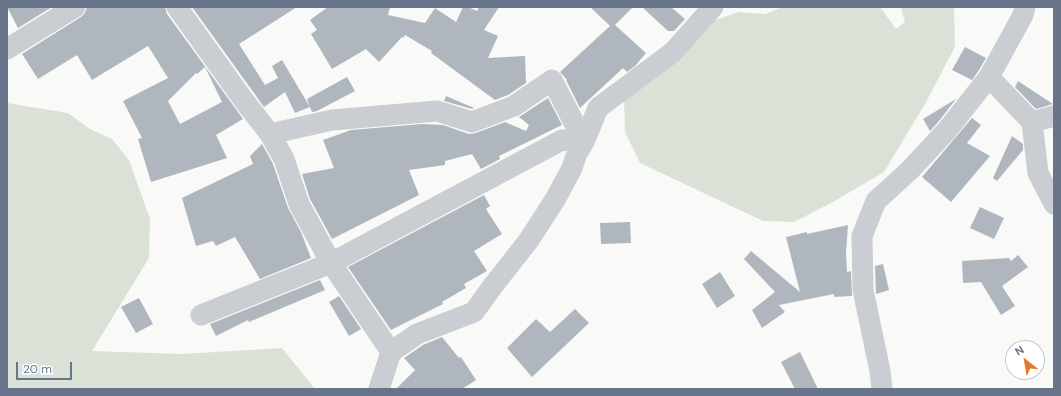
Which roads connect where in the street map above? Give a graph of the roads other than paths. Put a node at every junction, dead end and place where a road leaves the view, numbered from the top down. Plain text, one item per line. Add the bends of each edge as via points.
1 (75, 7) edge
2 (177, 7) edge
3 (713, 7) edge
4 (1025, 7) edge
5 (7, 48) edge
6 (989, 77) junction
7 (1054, 116) edge
8 (1032, 122) junction
9 (270, 134) junction
10 (584, 142) junction
11 (1054, 204) edge
12 (331, 263) junction
13 (201, 315) dead end
14 (391, 352) junction
15 (379, 389) edge
16 (882, 389) edge

1 - 5 street
2 - 9 street
3 - 10 street via 673,52 598,108
4 - 6 street
6 - 8 street
6 - 16 street via 948,129 910,170 876,201 862,236 862,290
7 - 8 street
8 - 11 street via 1038,173
9 - 10 street via 332,120 437,111 472,122 514,106 552,80
9 - 12 street via 284,159 300,204
10 - 12 street via 562,140
10 - 14 street via 556,198 474,312 417,334
12 - 13 street
12 - 14 street
14 - 15 street

